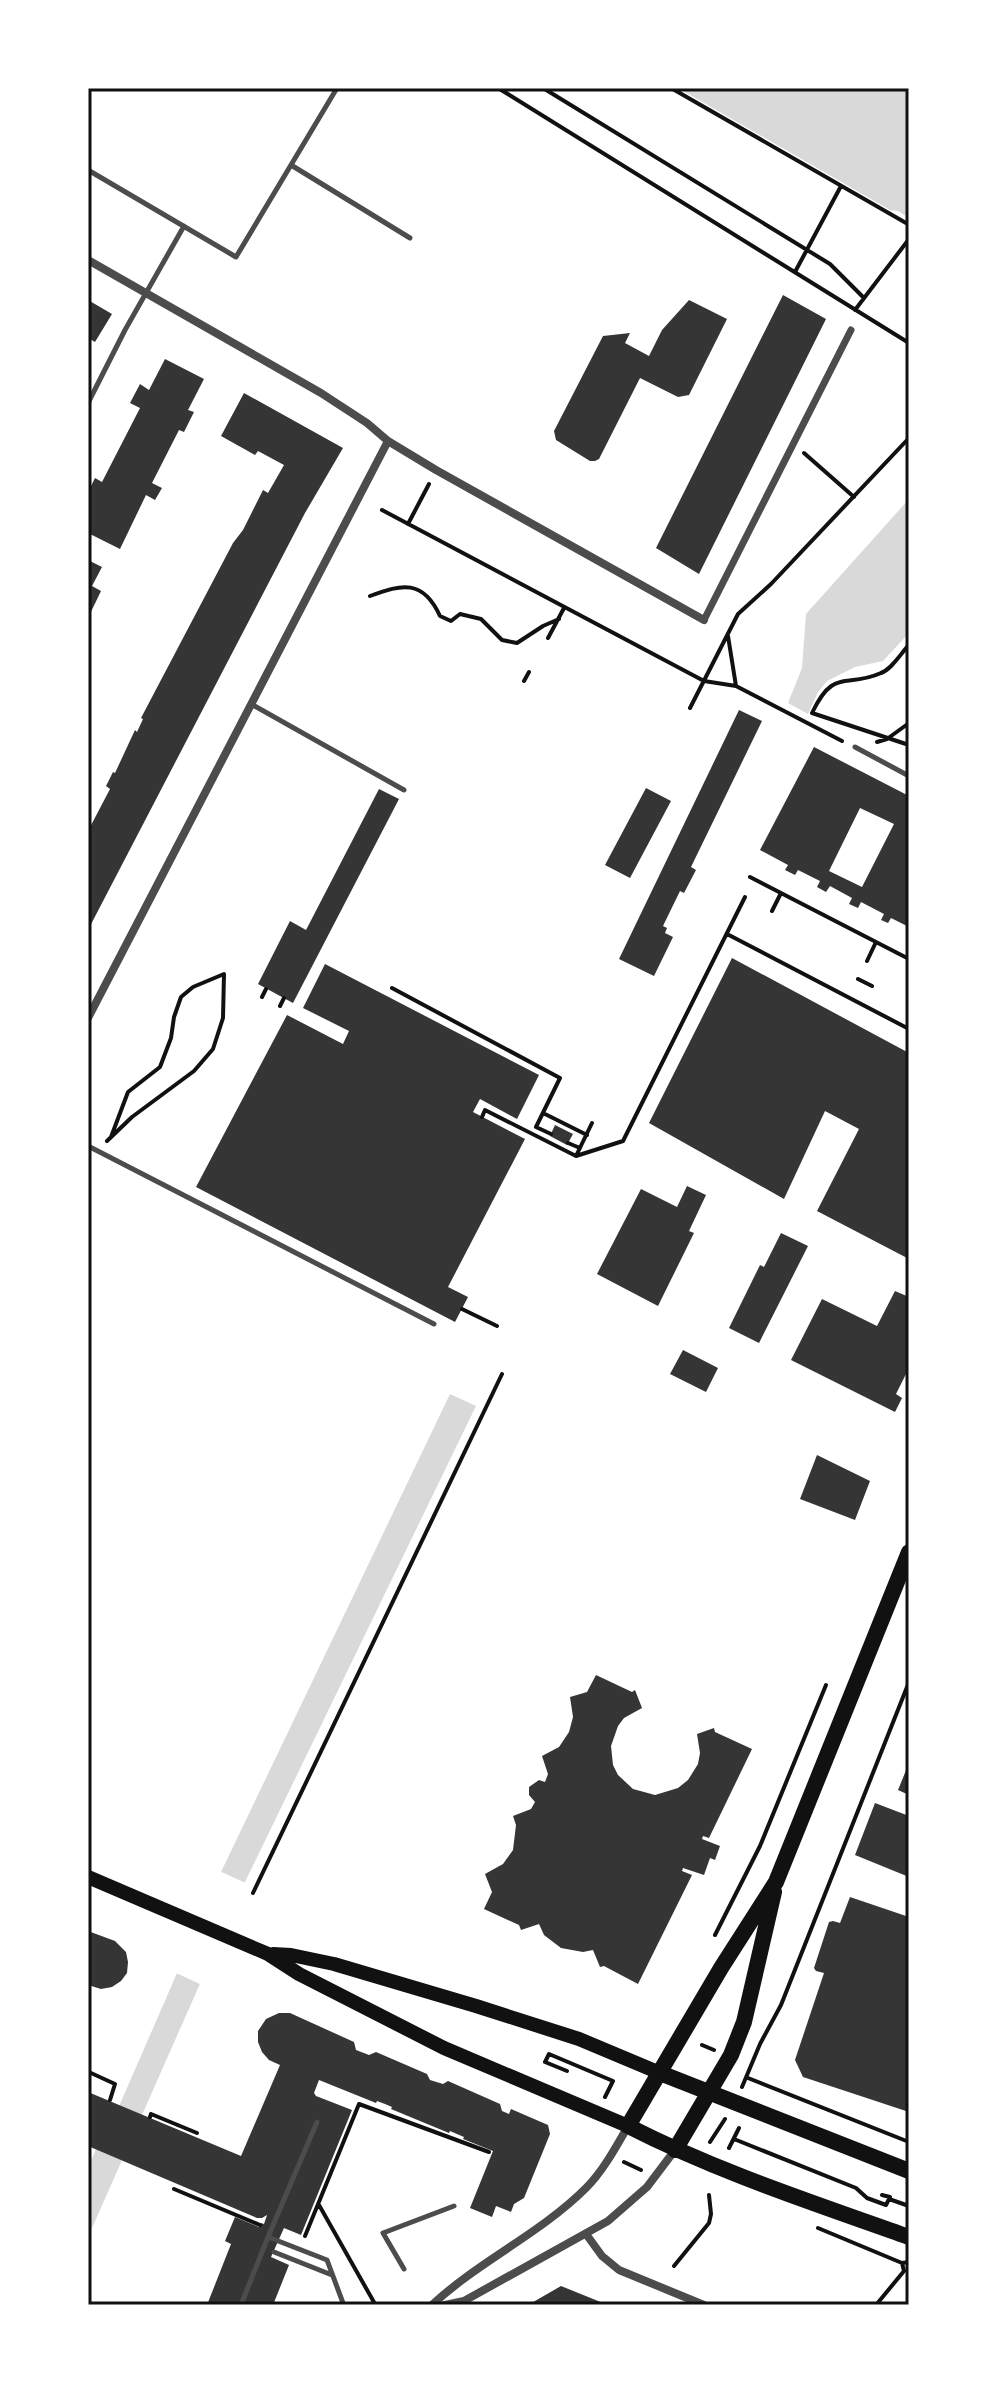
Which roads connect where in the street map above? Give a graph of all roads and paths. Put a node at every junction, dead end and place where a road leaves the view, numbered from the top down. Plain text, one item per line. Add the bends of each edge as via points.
1 (337, 88) edge
2 (498, 88) edge
3 (543, 88) edge
4 (671, 88) edge
5 (291, 165) junction
6 (88, 170) edge
7 (841, 186) junction
8 (906, 223) dead end
9 (184, 226) junction
10 (410, 238) dead end
11 (909, 239) edge
12 (807, 249) junction
13 (88, 260) edge
14 (795, 272) junction
15 (146, 293) junction
16 (864, 298) junction
17 (855, 309) junction
18 (851, 330) dead end
19 (909, 343) edge
20 (88, 403) edge
21 (909, 438) edge
22 (388, 441) junction
23 (794, 444) junction
24 (436, 470) junction
25 (854, 497) junction
26 (382, 510) dead end
27 (408, 524) junction
28 (370, 596) dead end
29 (565, 607) junction
30 (559, 619) junction
31 (704, 620) joint
32 (727, 634) junction
33 (548, 638) dead end
34 (909, 645) edge
35 (529, 672) dead end
36 (524, 681) dead end
37 (704, 681) junction
38 (736, 686) junction
39 (251, 704) junction
40 (690, 708) dead end
41 (909, 723) edge
42 (887, 739) junction
43 (909, 745) edge
44 (855, 747) junction
45 (909, 776) edge
46 (404, 790) dead end
47 (750, 877) dead end
48 (781, 893) junction
49 (745, 897) dead end
50 (772, 911) dead end
51 (727, 934) junction
52 (876, 942) junction
53 (909, 959) edge
54 (867, 961) dead end
55 (858, 979) dead end
56 (872, 986) dead end
57 (392, 988) dead end
58 (266, 989) dead end
59 (262, 997) dead end
60 (284, 998) dead end
61 (280, 1006) dead end
62 (88, 1018) edge
63 (909, 1029) edge
64 (543, 1113) junction
65 (482, 1117) dead end
66 (592, 1123) dead end
67 (536, 1127) junction
68 (532, 1134) junction
69 (551, 1134) dead end
70 (587, 1135) junction
71 (111, 1137) junction
72 (568, 1143) dead end
73 (88, 1146) edge
74 (580, 1148) junction
75 (98, 1150) junction
76 (576, 1156) junction
77 (462, 1309) dead end
78 (434, 1324) dead end
79 (497, 1326) dead end
80 (502, 1374) dead end
81 (909, 1552) edge
82 (909, 1682) edge
83 (826, 1685) dead end
84 (88, 1877) edge
85 (776, 1882) junction
86 (253, 1893) dead end
87 (712, 1942) dead end
88 (268, 1954) junction
89 (757, 2052) dead end
90 (567, 2071) dead end
91 (618, 2072) dead end
92 (91, 2073) dead end
93 (660, 2073) junction
94 (613, 2081) junction
95 (767, 2085) dead end
96 (708, 2093) junction
97 (605, 2097) dead end
98 (110, 2100) dead end
99 (150, 2117) dead end
100 (317, 2122) dead end
101 (628, 2126) junction
102 (739, 2128) dead end
103 (197, 2133) dead end
104 (734, 2139) junction
105 (909, 2142) edge
106 (729, 2148) dead end
107 (675, 2150) junction
108 (489, 2152) dead end
109 (623, 2162) dead end
110 (644, 2171) dead end
111 (909, 2171) edge
112 (174, 2189) dead end
113 (709, 2195) dead end
114 (882, 2195) dead end
115 (889, 2199) junction
116 (318, 2204) junction
117 (454, 2206) dead end
118 (909, 2206) edge
119 (260, 2225) dead end
120 (586, 2234) junction
121 (268, 2237) junction
122 (909, 2237) edge
123 (302, 2243) dead end
124 (274, 2252) dead end
125 (902, 2263) dead end
126 (674, 2266) dead end
127 (404, 2269) dead end
128 (333, 2276) junction
129 (343, 2303) dead end
130 (375, 2304) edge
131 (241, 2305) edge
132 (432, 2305) edge
133 (445, 2305) edge
134 (704, 2305) edge
135 (876, 2305) edge

1 - 5 lane
2 - 14 path
3 - 12 path
4 - 7 path
5 - 9 lane via 236,257
5 - 10 lane
6 - 9 lane
7 - 8 path
7 - 12 path
9 - 15 lane
11 - 16 path
12 - 14 path
12 - 16 path
13 - 15 street
14 - 17 path
15 - 20 lane
15 - 22 street via 321,393
16 - 17 path
17 - 19 path
18 - 23 street
21 - 25 path
22 - 24 street
22 - 39 street
23 - 25 path
23 - 31 street
24 - 27 path
24 - 31 street
25 - 32 path via 738,614
26 - 27 path
27 - 29 path
28 - 30 path via 410,587 434,603 440,616 451,621 460,614 481,619 502,640 517,643
29 - 30 path
29 - 37 path
30 - 33 path
32 - 37 path
32 - 38 path
34 - 42 path via 884,673 831,684 812,713
35 - 36 path
37 - 38 path
37 - 40 path
38 - 44 path
39 - 46 lane
39 - 62 street
41 - 42 path
42 - 43 path
42 - 44 path
44 - 45 lane
47 - 48 path
48 - 50 path
48 - 52 path
49 - 51 path
51 - 63 path
51 - 76 path via 623,1141
52 - 53 path
52 - 54 path
55 - 56 path
57 - 64 path via 560,1078
58 - 59 path
60 - 61 path
64 - 67 path
64 - 70 path
65 - 68 path via 485,1110
66 - 70 path
67 - 68 path
67 - 69 path
68 - 76 path
70 - 74 path
71 - 71 path via 128,1092 160,1067 181,997 224,974 223,1018 213,1049 194,1071
71 - 75 path
72 - 74 path
73 - 75 lane
74 - 76 path
75 - 78 lane
77 - 79 path
80 - 86 path
81 - 85 main road
82 - 89 path via 781,2005
83 - 87 path via 760,1846
84 - 88 main road
85 - 93 main road
85 - 96 main road via 744,2022
88 - 93 main road via 334,1964 476,2006 579,2039
88 - 101 main road via 444,2048
90 - 94 path via 545,2062 549,2054
91 - 94 path
92 - 98 path via 115,2084
93 - 96 main road
93 - 101 main road
94 - 97 path
95 - 105 path
96 - 107 main road
96 - 111 main road
99 - 103 path
100 - 121 lane
101 - 107 main road
101 - 132 street via 588,2187
102 - 104 path
104 - 106 path
104 - 115 path via 856,2188 867,2198 886,2205
107 - 120 street via 647,2187
107 - 122 main road
108 - 116 path via 359,2104
109 - 110 path
112 - 119 path
113 - 126 path via 709,2223
114 - 115 path
115 - 118 path
116 - 123 path
116 - 130 path
117 - 127 lane via 383,2233
120 - 133 street via 464,2301
120 - 134 street via 619,2270
121 - 128 lane via 327,2260
121 - 131 lane
124 - 128 lane
125 - 135 path via 904,2271
128 - 129 lane

